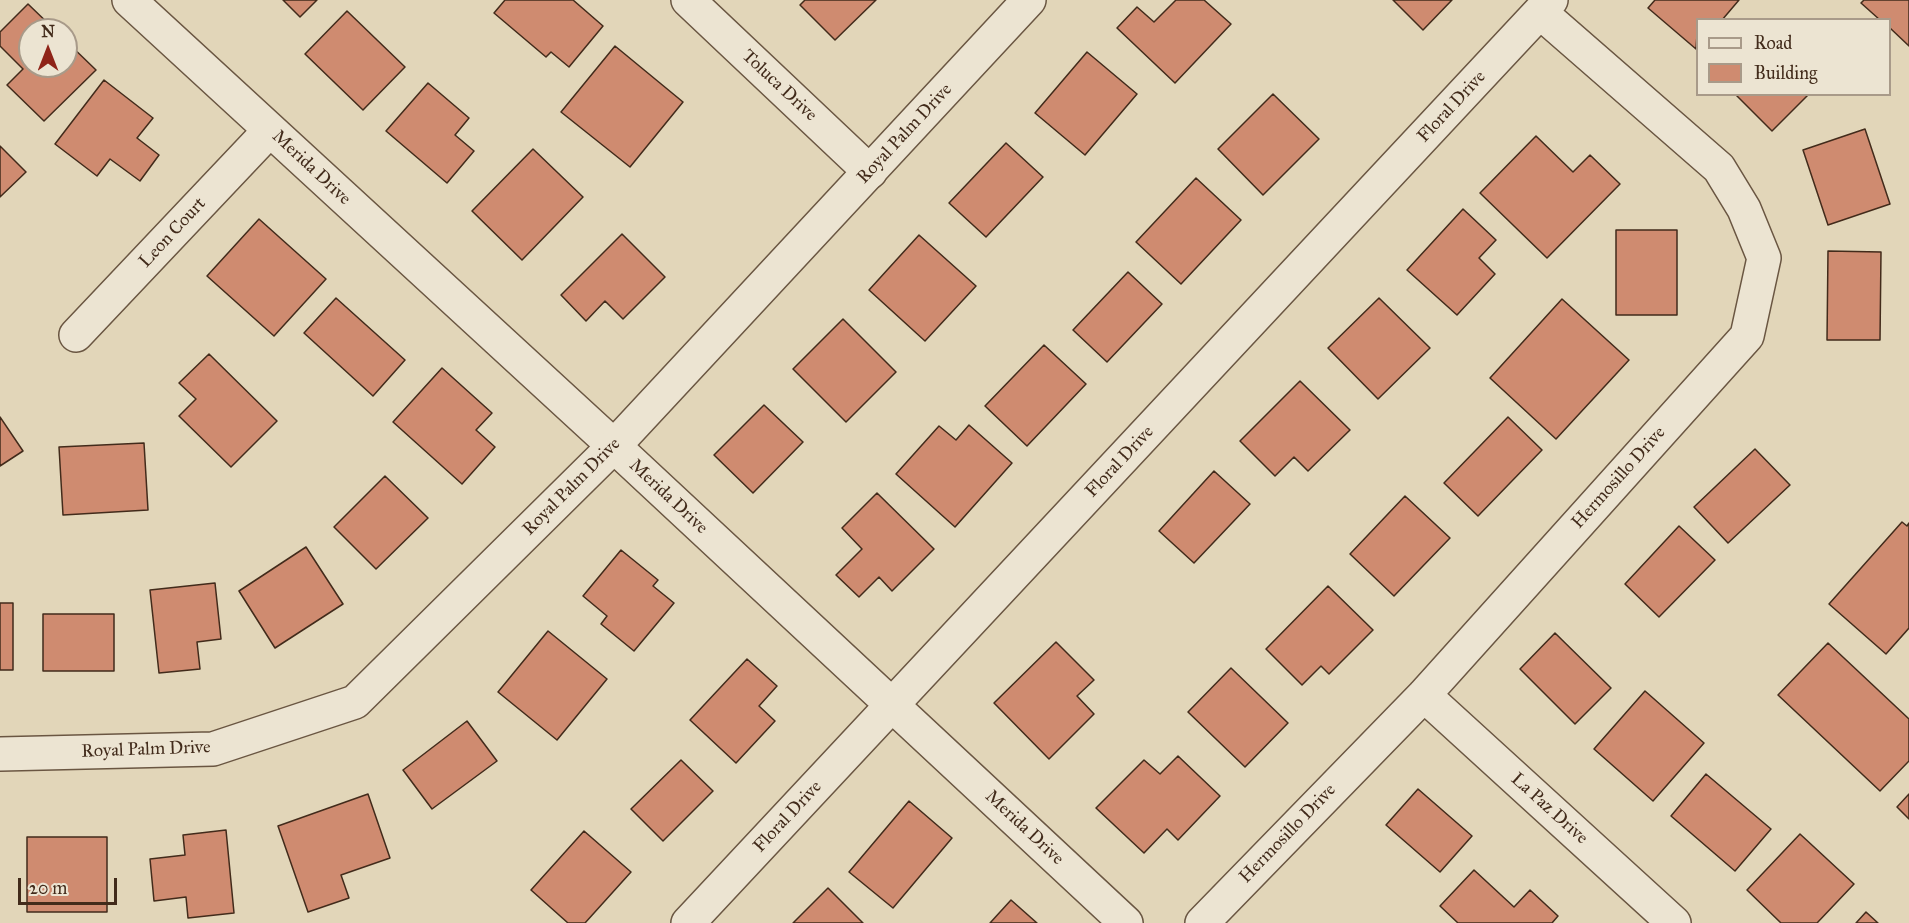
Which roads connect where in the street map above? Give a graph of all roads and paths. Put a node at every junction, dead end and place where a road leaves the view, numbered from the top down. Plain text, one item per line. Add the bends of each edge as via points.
1 (129, 0) edge
2 (688, 0) edge
3 (1029, 0) edge
4 (1546, 6) edge
5 (270, 130) junction
6 (870, 172) junction
7 (76, 335) dead end
8 (614, 446) junction
9 (1424, 695) junction
10 (893, 706) junction
11 (0, 754) edge
12 (688, 923) edge
13 (1126, 923) edge
14 (1202, 923) edge
15 (1674, 923) edge

1 - 5 street, Merida Drive
2 - 6 street, Toluca Drive
3 - 6 street, Royal Palm Drive
4 - 9 street, Hermosillo Drive via 1719,168 1744,210 1764,258 1747,336
4 - 10 street, Floral Drive
5 - 7 street, Leon Court
5 - 8 street, Merida Drive
6 - 8 street, Royal Palm Drive
8 - 10 street, Merida Drive
8 - 11 street, Royal Palm Drive via 355,702 213,749
9 - 14 street, Hermosillo Drive
9 - 15 street, La Paz Drive
10 - 12 street, Floral Drive
10 - 13 street, Merida Drive

